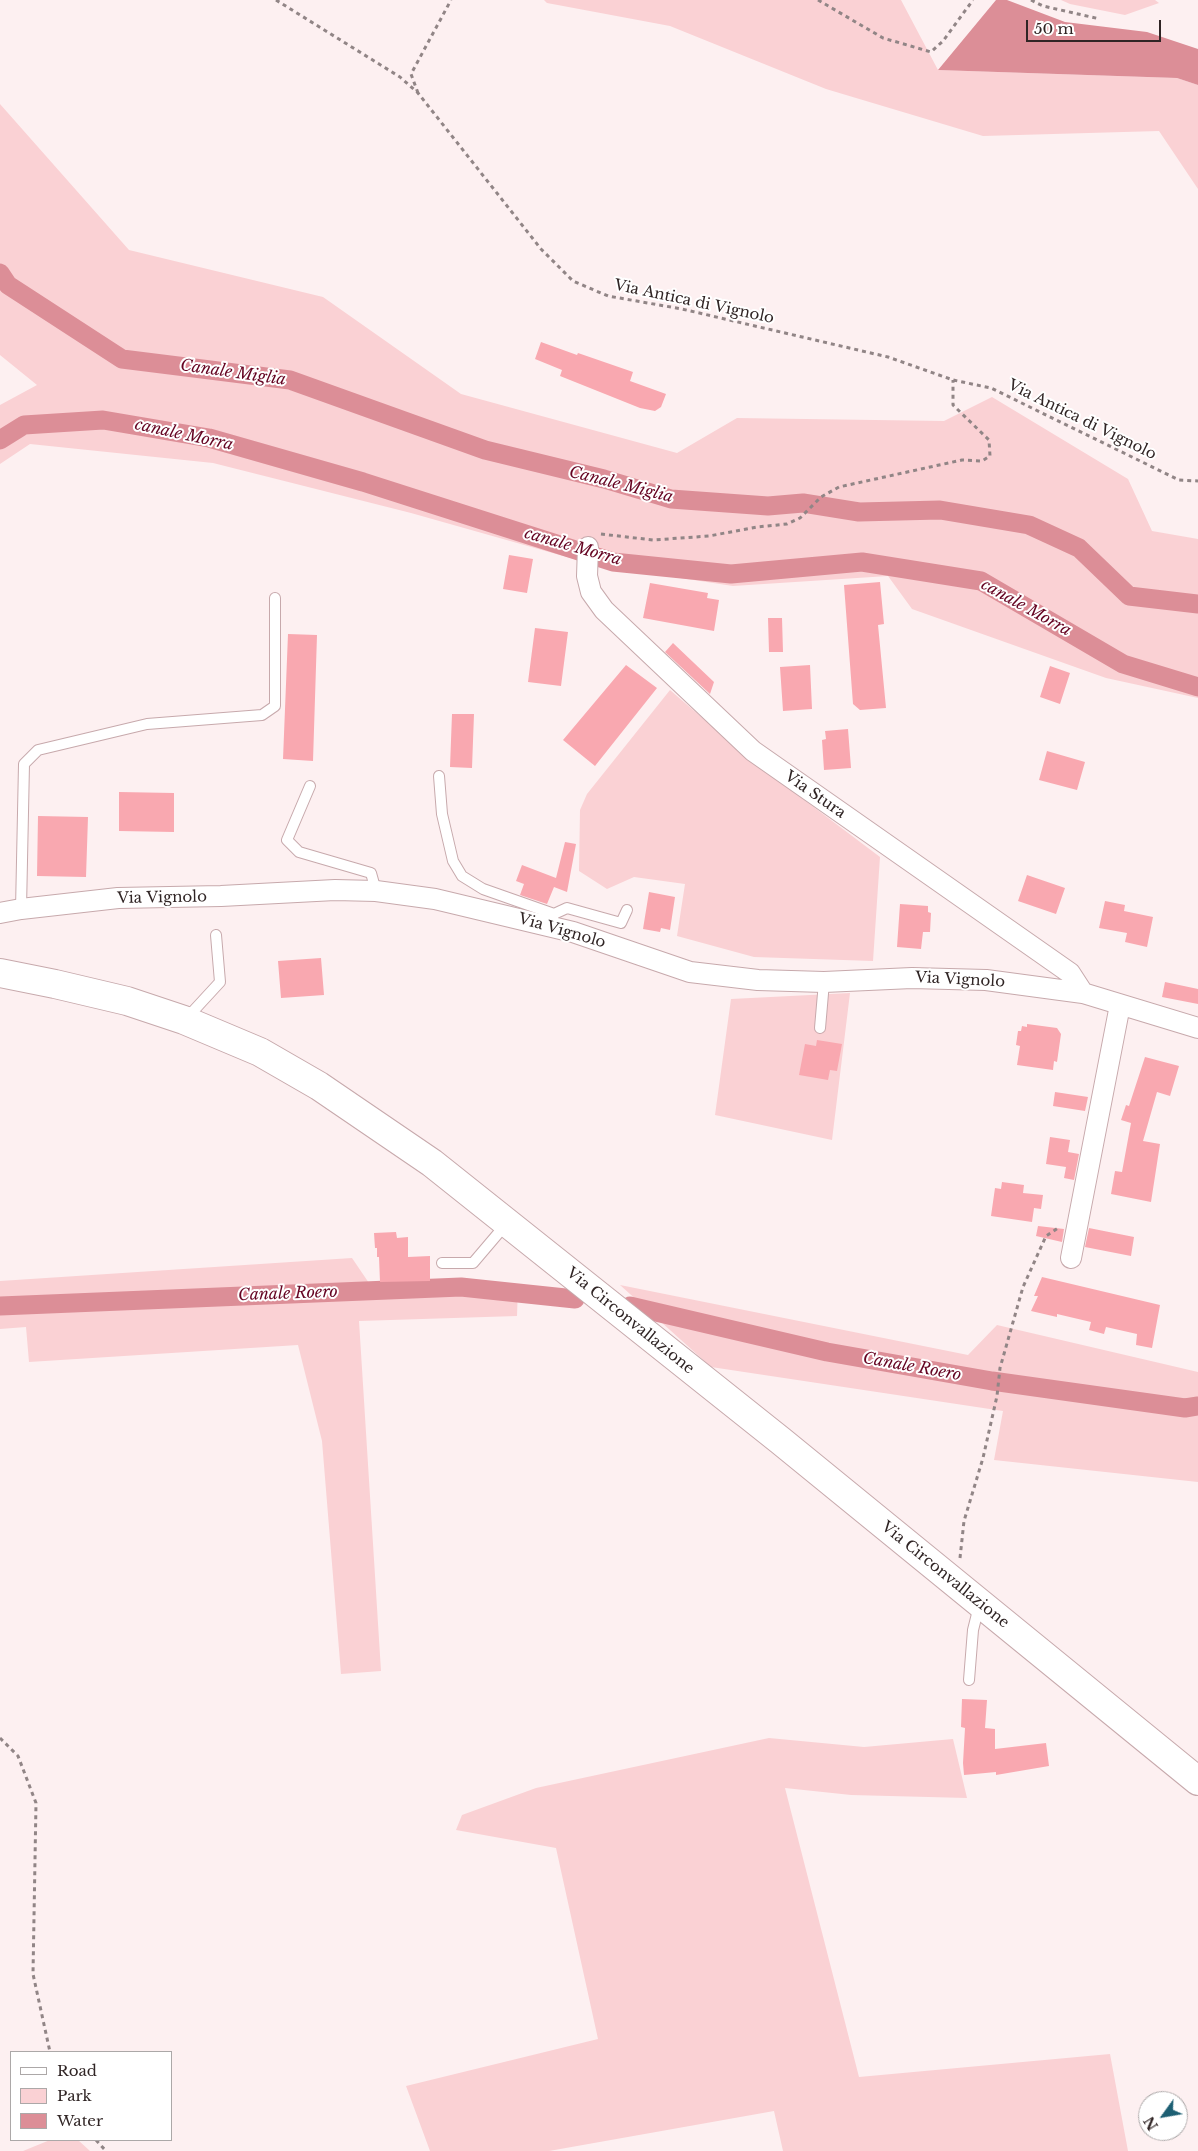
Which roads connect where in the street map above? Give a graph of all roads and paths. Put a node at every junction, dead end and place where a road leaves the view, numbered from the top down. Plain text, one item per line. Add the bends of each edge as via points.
1 (276, 0) edge
2 (451, 0) edge
3 (818, 0) edge
4 (973, 0) edge
5 (1031, 0) edge
6 (1100, 19) dead end
7 (418, 93) junction
8 (953, 380) junction
9 (1198, 481) edge
10 (588, 554) joint
11 (275, 598) dead end
12 (439, 776) dead end
13 (310, 786) dead end
14 (376, 891) junction
15 (21, 909) junction
16 (628, 910) dead end
17 (0, 913) edge
18 (552, 920) junction
19 (216, 934) dead end
20 (0, 973) edge
21 (824, 982) junction
22 (1083, 993) junction
23 (1120, 1005) junction
24 (184, 1020) junction
25 (820, 1028) dead end
26 (1198, 1028) edge
27 (1080, 1212) junction
28 (507, 1223) junction
29 (1071, 1258) dead end
30 (442, 1263) dead end
31 (957, 1586) junction
32 (982, 1605) junction
33 (970, 1680) dead end
34 (0, 1738) edge
35 (1198, 1781) edge
36 (50, 2051) edge
37 (97, 2141) edge
38 (106, 2151) edge

1 - 7 path, Via Antica di Vignolo via 400,77
2 - 7 path via 411,74
3 - 4 path via 883,38 931,52
5 - 6 path
7 - 8 path, Via Antica di Vignolo via 541,249 574,281 608,296 682,309 888,357
8 - 9 path, Via Antica di Vignolo via 991,388 1179,480
8 - 10 path via 953,405 989,440 990,456 982,461 962,460 839,486 821,496 800,518 788,524 709,536 653,540 599,534
10 - 22 street, Via Stura via 587,576 591,592 604,610 753,751 1070,973
11 - 15 lane via 276,706 262,715 146,724 38,750 24,764
12 - 18 lane via 442,814 454,861 462,876
13 - 14 lane via 287,840 299,852 371,873
14 - 15 street, Via Vignolo via 118,898
14 - 18 street, Via Vignolo
15 - 17 street, Via Vignolo
16 - 18 lane via 621,923 567,908
18 - 21 street, Via Vignolo via 573,932 690,972 758,980
19 - 24 lane via 220,982
20 - 24 main road, Via Circonvallazione via 127,1001
21 - 22 street, Via Vignolo via 912,978 986,980
21 - 25 lane
22 - 23 street, Via Vignolo
23 - 26 street, Via Vignolo
23 - 27 street
24 - 28 main road, Via Circonvallazione via 260,1052 319,1086 432,1163
27 - 29 street
27 - 31 path via 1046,1236 1023,1287 1000,1368 983,1458 964,1521
28 - 30 lane via 473,1263
28 - 31 main road, Via Circonvallazione
31 - 32 main road, Via Circonvallazione
32 - 33 lane via 973,1630
32 - 35 main road, Via Circonvallazione
34 - 36 path via 18,1756 36,1803 33,1974
37 - 38 path

